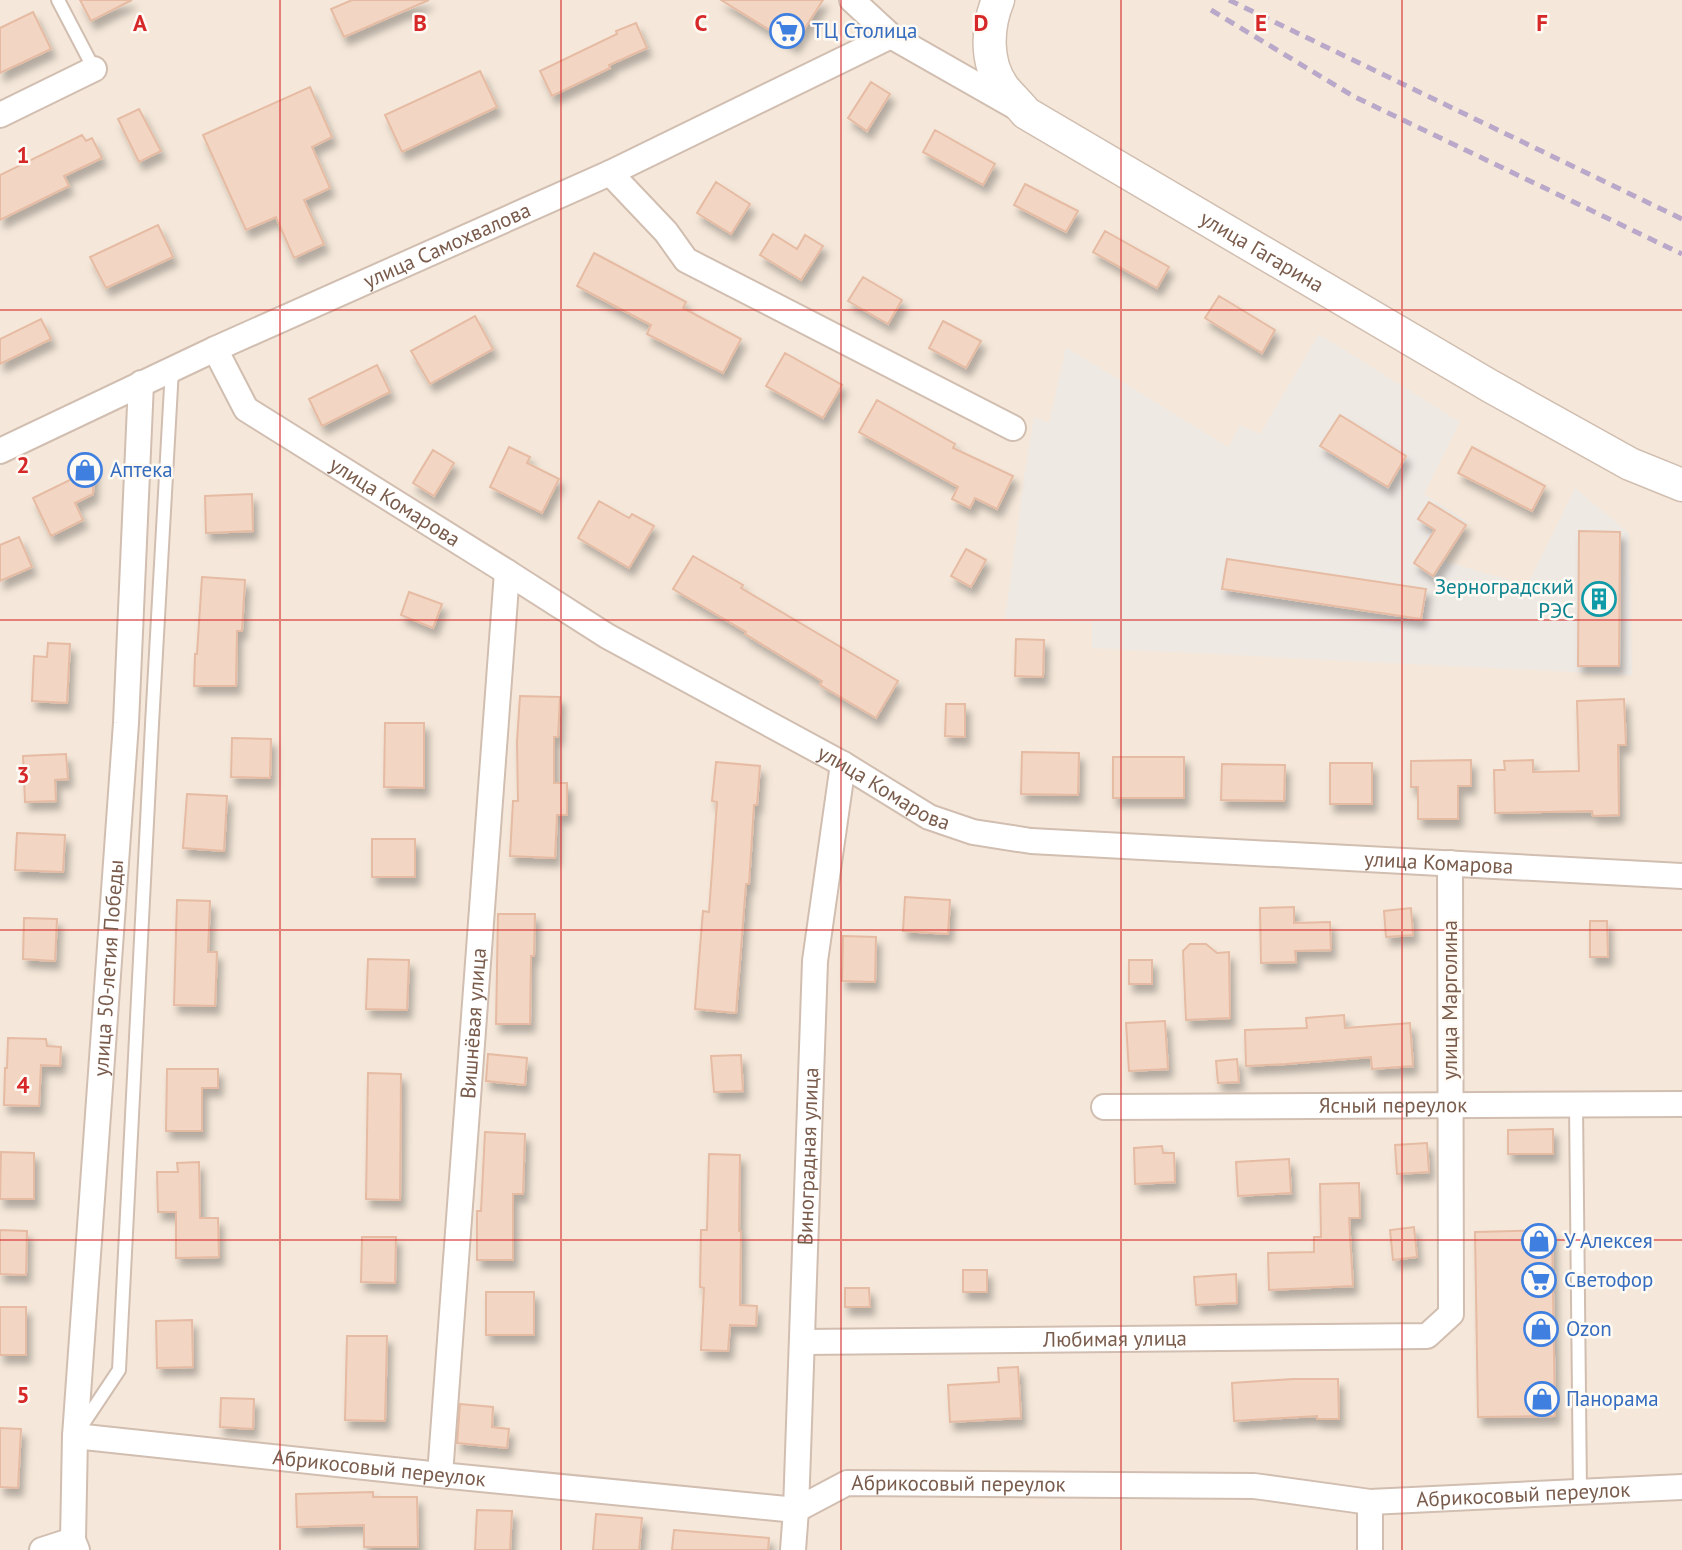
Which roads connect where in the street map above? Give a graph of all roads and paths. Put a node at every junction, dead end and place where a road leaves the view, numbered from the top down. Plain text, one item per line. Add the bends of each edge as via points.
1 (58, 0) edge
2 (852, 0) edge
3 (998, 0) edge
4 (891, 36) junction
5 (94, 69) joint
6 (1026, 113) junction
7 (0, 114) edge
8 (610, 173) junction
9 (215, 349) junction
10 (172, 369) junction
11 (141, 383) junction
12 (1013, 428) dead end
13 (0, 451) edge
14 (1682, 485) edge
15 (507, 572) junction
16 (843, 764) junction
17 (1450, 863) junction
18 (1682, 876) edge
19 (1682, 1104) edge
20 (1576, 1105) junction
21 (1451, 1106) junction
22 (1104, 1107) dead end
23 (1427, 1336) joint
24 (802, 1342) junction
25 (75, 1436) junction
26 (440, 1475) junction
27 (1682, 1487) edge
28 (1580, 1492) junction
29 (1370, 1502) junction
30 (796, 1510) junction
31 (75, 1545) edge
32 (42, 1550) edge
33 (793, 1550) edge
34 (1370, 1550) edge

1 - 5 lane
2 - 4 street, улица Гагарина
3 - 6 street via 989,43 992,63 1002,85
4 - 6 street, улица Гагарина
4 - 8 street, улица Самохвалова
5 - 7 street
6 - 14 street, улица Гагарина via 1490,386 1630,464
8 - 9 street, улица Самохвалова
8 - 12 street via 686,260
9 - 10 street, улица Самохвалова
9 - 15 street, улица Комарова via 246,410
10 - 11 street, улица Самохвалова
10 - 25 lane via 120,1370
11 - 13 street, улица Самохвалова
11 - 25 street, улица 50-летия Победы via 126,723
15 - 16 street, улица Комарова via 607,636
15 - 26 street, Вишнёвая улица
16 - 17 street, улица Комарова via 929,817 972,832 1031,841
16 - 24 street, Виноградная улица via 815,961
17 - 18 street, улица Комарова
17 - 21 street, улица Марголина
19 - 20 street, Ясный переулок
20 - 21 street, Ясный переулок
20 - 28 lane
21 - 22 street, Ясный переулок
21 - 23 street, улица Марголина via 1451,1314
23 - 24 street, Любимая улица
24 - 30 street, Виноградная улица
25 - 26 street, Абрикосовый переулок
25 - 31 street, улица 50-летия Победы
26 - 30 street, Абрикосовый переулок
27 - 28 street, Абрикосовый переулок
28 - 29 street, Абрикосовый переулок
29 - 30 street, Абрикосовый переулок via 1254,1486 846,1483
29 - 34 street
30 - 33 street, Виноградная улица
31 - 32 street

